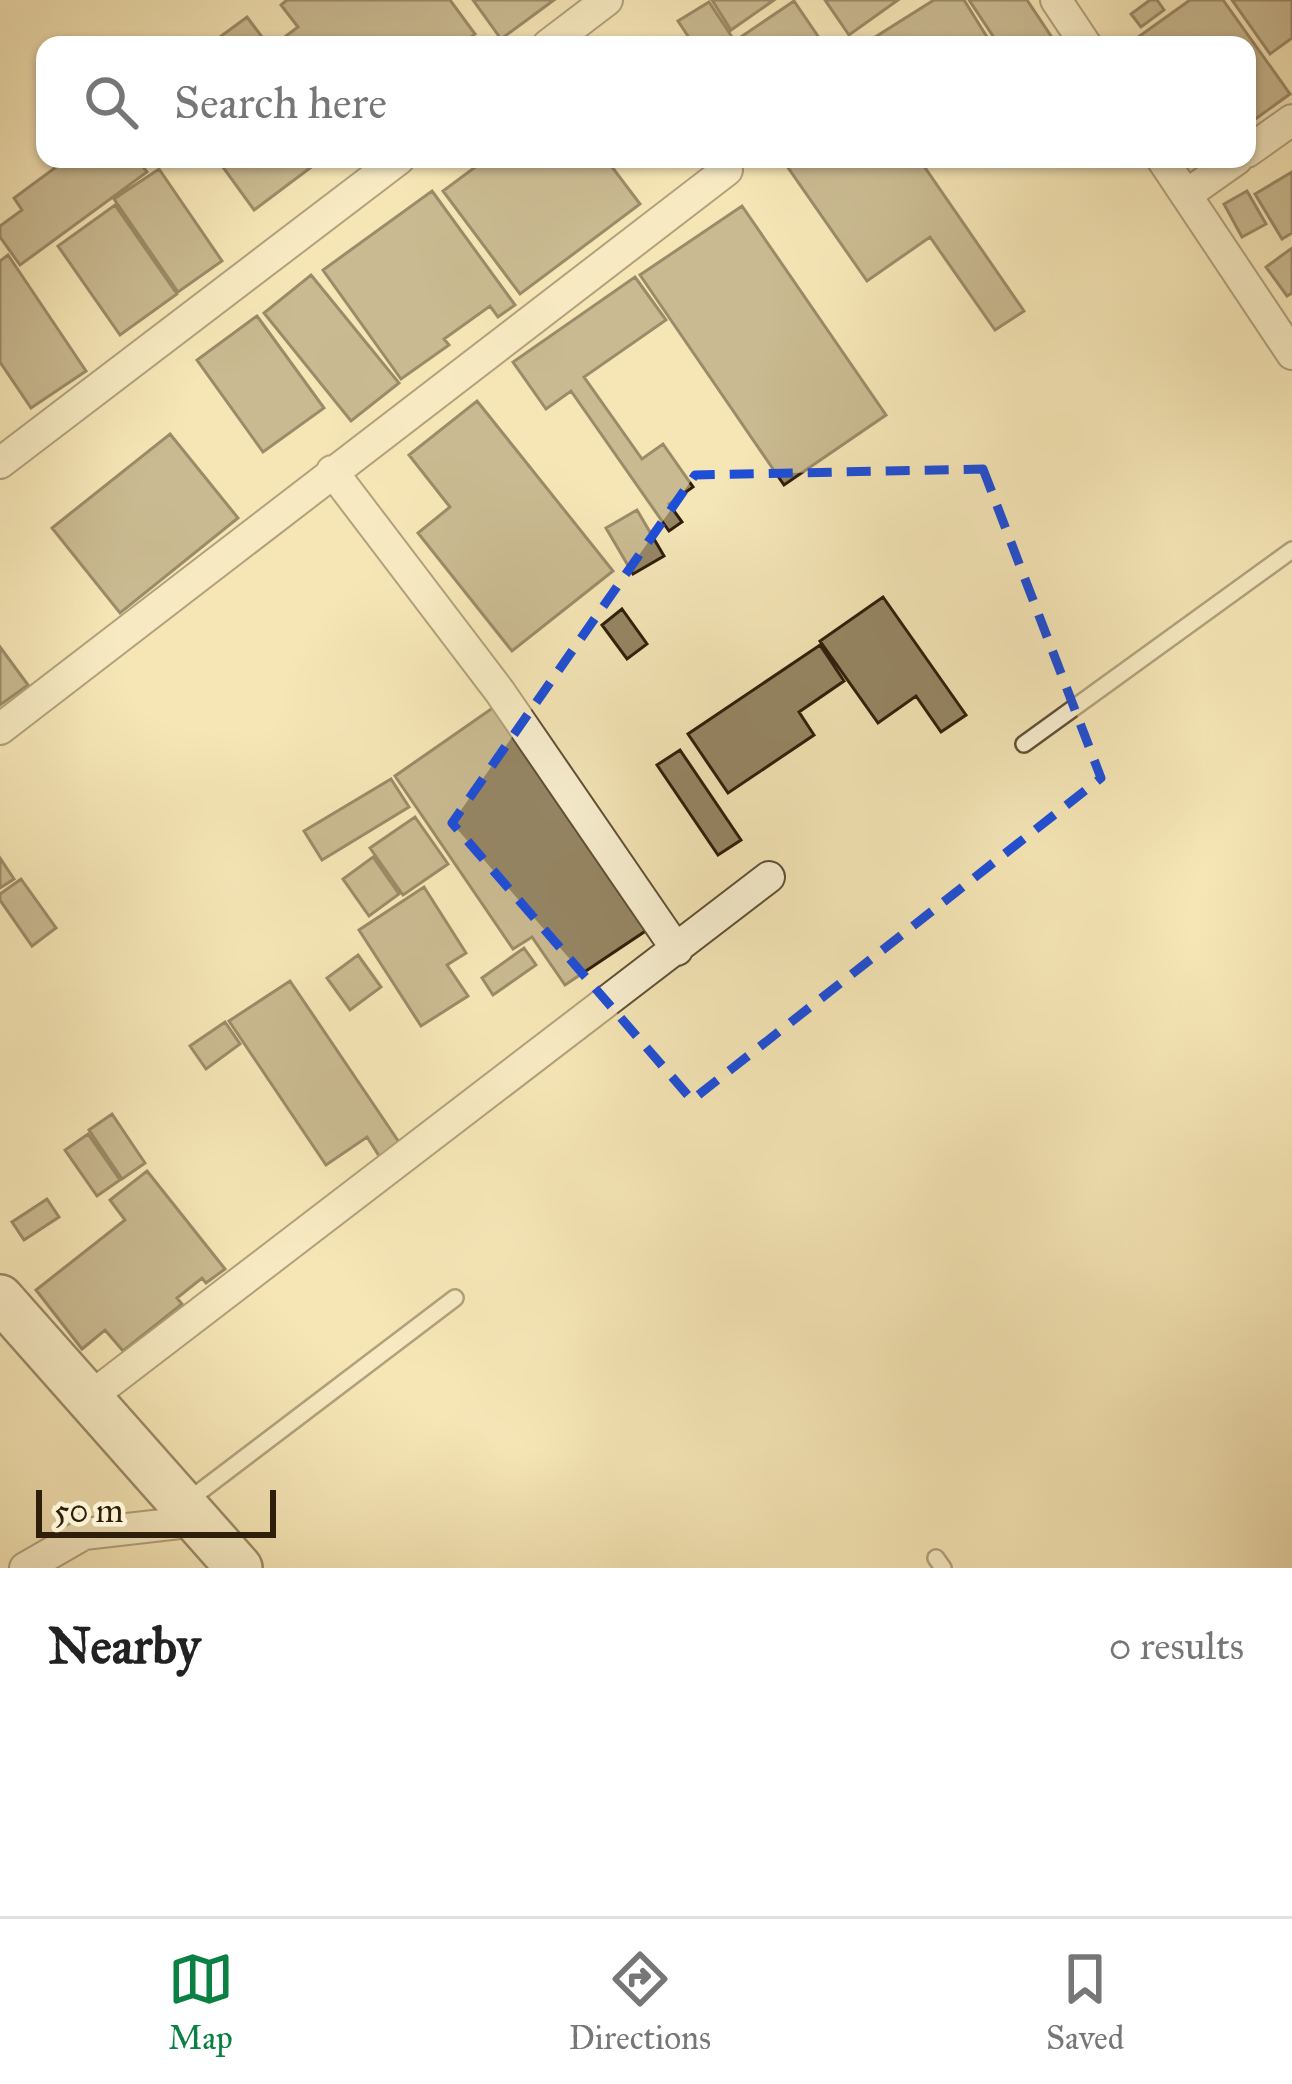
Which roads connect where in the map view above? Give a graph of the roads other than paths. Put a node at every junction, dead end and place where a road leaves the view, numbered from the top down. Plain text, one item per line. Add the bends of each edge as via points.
1 (607, 0) edge
2 (1056, 0) edge
3 (560, 36) edge
4 (1080, 36) edge
5 (1292, 120) edge
6 (1256, 146) edge
7 (387, 168) edge
8 (1168, 168) edge
9 (1224, 168) edge
10 (727, 170) dead end
11 (1186, 195) junction
12 (1292, 354) edge
13 (0, 464) edge
14 (332, 471) junction
15 (1292, 550) edge
16 (0, 729) edge
17 (1024, 744) dead end
18 (769, 877) dead end
19 (677, 950) junction
20 (0, 1298) edge
21 (455, 1298) dead end
22 (88, 1398) junction
23 (190, 1513) junction
24 (25, 1568) edge
25 (239, 1568) edge

1 - 3 street
2 - 4 street
5 - 6 street
7 - 13 street
8 - 11 street
9 - 11 street
10 - 14 street
11 - 12 street
14 - 16 street
14 - 19 street via 500,692
15 - 17 lane
18 - 19 street
19 - 22 street
20 - 22 main road
21 - 23 lane
22 - 23 main road
23 - 24 street via 84,1534
23 - 25 main road

